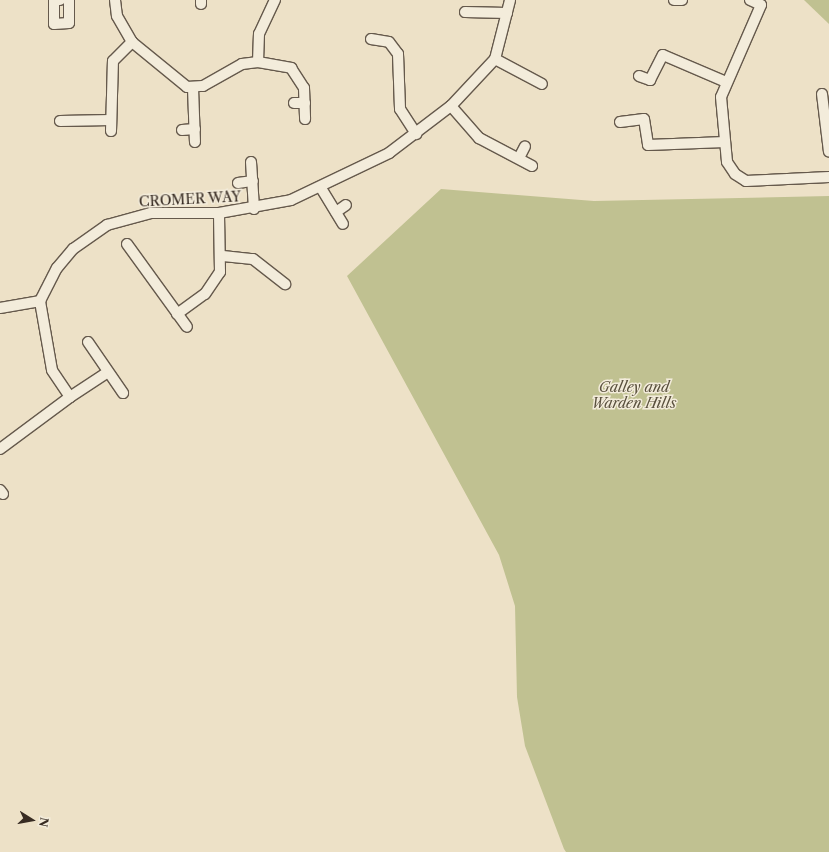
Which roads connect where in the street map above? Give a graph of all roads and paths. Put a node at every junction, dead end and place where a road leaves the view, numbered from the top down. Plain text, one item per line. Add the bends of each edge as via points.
1 (60, 0) edge
2 (69, 0) edge
3 (115, 0) edge
4 (275, 0) edge
5 (510, 0) edge
6 (674, 0) edge
7 (682, 0) edge
8 (750, 0) edge
9 (465, 12) dead end
10 (507, 13) junction
11 (371, 39) dead end
12 (132, 42) junction
13 (495, 59) junction
14 (258, 62) junction
15 (639, 76) dead end
16 (726, 82) junction
17 (542, 84) dead end
18 (193, 88) junction
19 (822, 94) dead end
20 (451, 106) junction
21 (305, 119) dead end
22 (111, 120) junction
23 (60, 121) dead end
24 (620, 122) dead end
25 (195, 129) junction
26 (182, 130) dead end
27 (112, 131) dead end
28 (416, 134) junction
29 (195, 142) dead end
30 (725, 142) junction
31 (525, 146) dead end
32 (829, 152) edge
33 (519, 158) junction
34 (252, 162) dead end
35 (532, 166) dead end
36 (829, 177) edge
37 (253, 181) junction
38 (238, 182) dead end
39 (320, 188) junction
40 (346, 205) dead end
41 (254, 209) junction
42 (336, 212) junction
43 (219, 213) junction
44 (343, 224) dead end
45 (127, 244) dead end
46 (223, 256) junction
47 (285, 284) dead end
48 (40, 301) junction
49 (0, 308) edge
50 (178, 314) junction
51 (187, 327) dead end
52 (88, 342) dead end
53 (108, 372) junction
54 (123, 393) dead end
55 (70, 397) junction
56 (0, 449) edge

1 - 2 street via 54,0 54,24 69,23
3 - 12 street via 117,16
4 - 14 street via 257,43
5 - 10 street, CROMER WAY
6 - 7 street
8 - 16 street via 761,5
9 - 10 street
10 - 13 street, CROMER WAY
11 - 28 street via 389,42 398,54 400,109
12 - 18 street via 181,82
12 - 22 street via 114,61
13 - 17 street via 534,76
13 - 20 street, CROMER WAY
14 - 18 street via 230,68
14 - 21 street via 291,68 304,88 299,103
15 - 16 street via 650,80 663,55
16 - 30 street via 721,97
18 - 25 street
19 - 32 street
20 - 28 street, CROMER WAY
20 - 33 street via 479,138
22 - 23 street
22 - 27 street
24 - 30 street via 644,119 648,145
25 - 26 street
25 - 29 street
28 - 39 street, CROMER WAY via 388,153
30 - 36 street via 727,162 735,174 746,181
31 - 33 street
33 - 35 street
34 - 37 street, CROMER WAY
37 - 38 street
37 - 41 street, CROMER WAY
39 - 41 street, CROMER WAY
39 - 42 street
40 - 42 street
41 - 43 street, CROMER WAY
42 - 44 street
43 - 46 street
43 - 48 street, CROMER WAY via 151,213 107,225 73,249 57,268
45 - 50 street
46 - 47 street via 253,259
46 - 50 street via 215,283
48 - 49 street
48 - 55 street via 52,370
50 - 51 street
52 - 53 street
53 - 54 street
53 - 55 street
55 - 56 street

